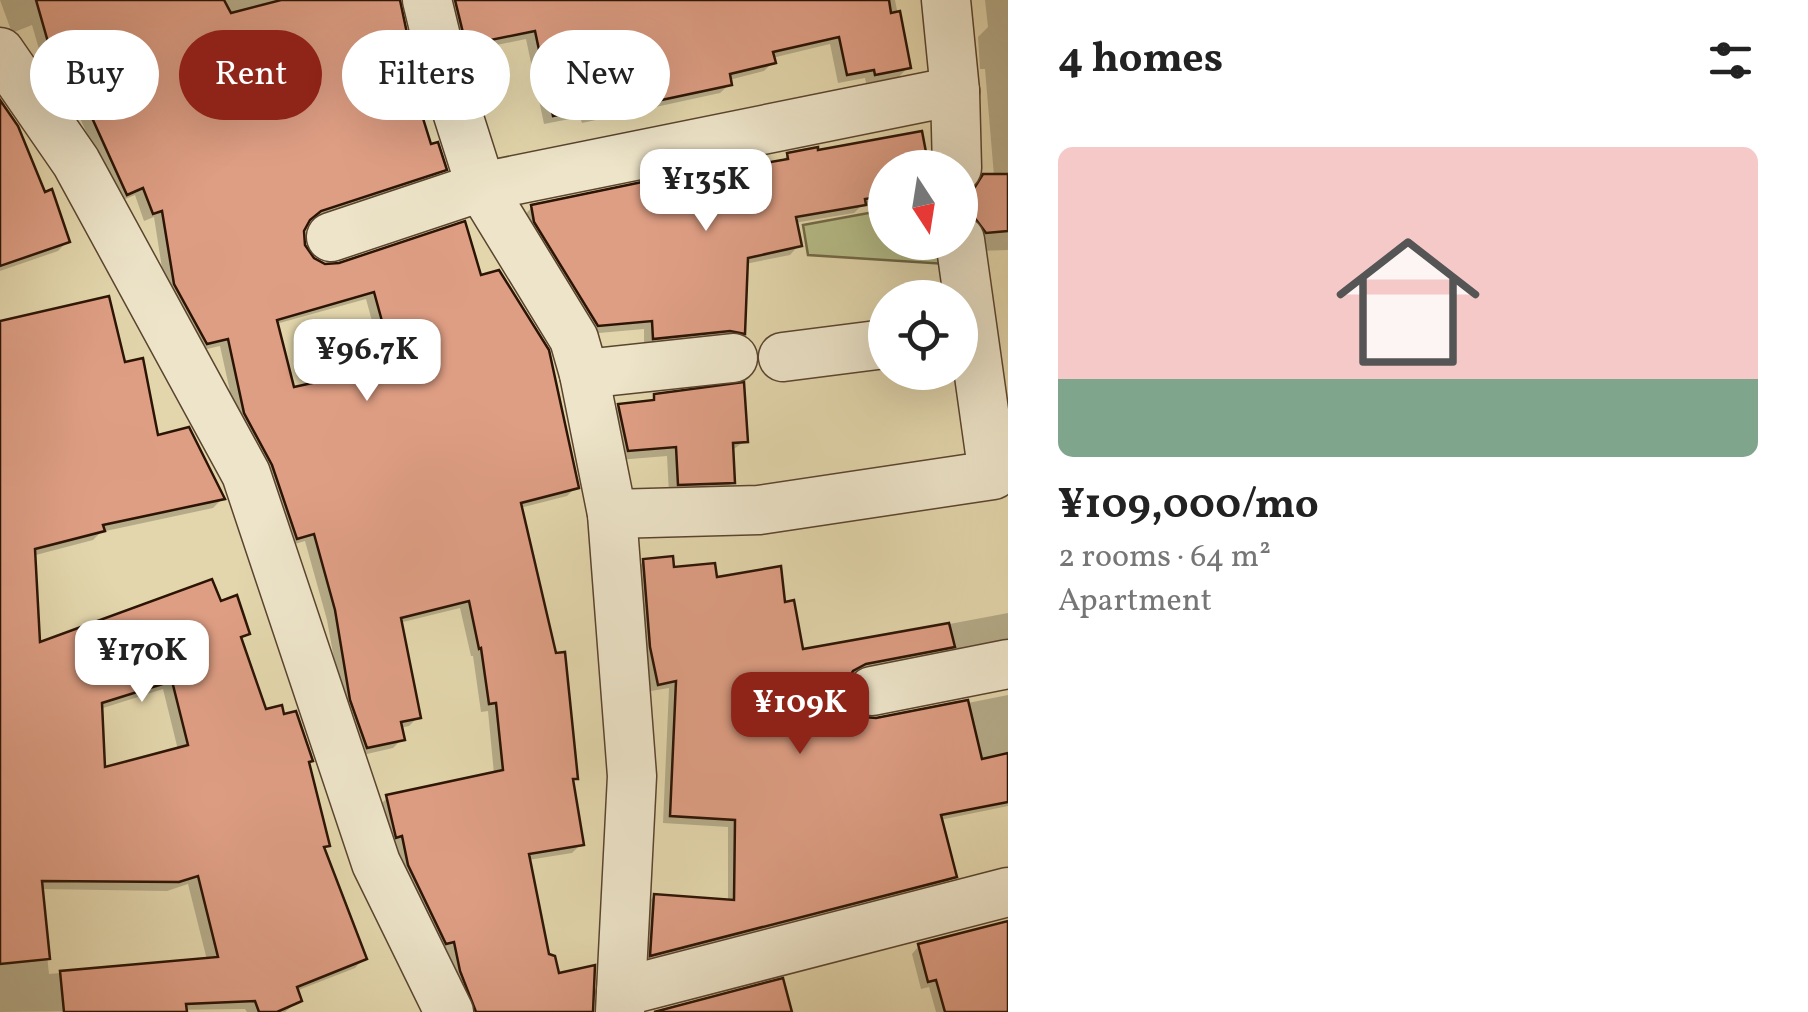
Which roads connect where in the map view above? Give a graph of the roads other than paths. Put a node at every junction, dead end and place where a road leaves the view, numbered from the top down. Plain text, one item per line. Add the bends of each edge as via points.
1 (427, 0) edge
2 (946, 0) edge
3 (0, 52) edge
4 (955, 91) junction
5 (956, 150) edge
6 (481, 187) junction
7 (330, 237) dead end
8 (868, 346) edge
9 (734, 358) dead end
10 (783, 358) dead end
11 (584, 374) junction
12 (977, 390) edge
13 (612, 514) junction
14 (1008, 664) edge
15 (872, 691) dead end
16 (1008, 892) edge
17 (621, 1002) edge
18 (449, 1012) edge

1 - 6 street
2 - 4 street
3 - 18 street via 76,162 246,474 376,863
4 - 5 street
4 - 6 street
6 - 7 street
6 - 11 street via 574,339
8 - 10 street
9 - 11 street
11 - 13 street
12 - 13 street via 993,476 759,510
13 - 17 street via 632,776
14 - 15 street
16 - 17 street

